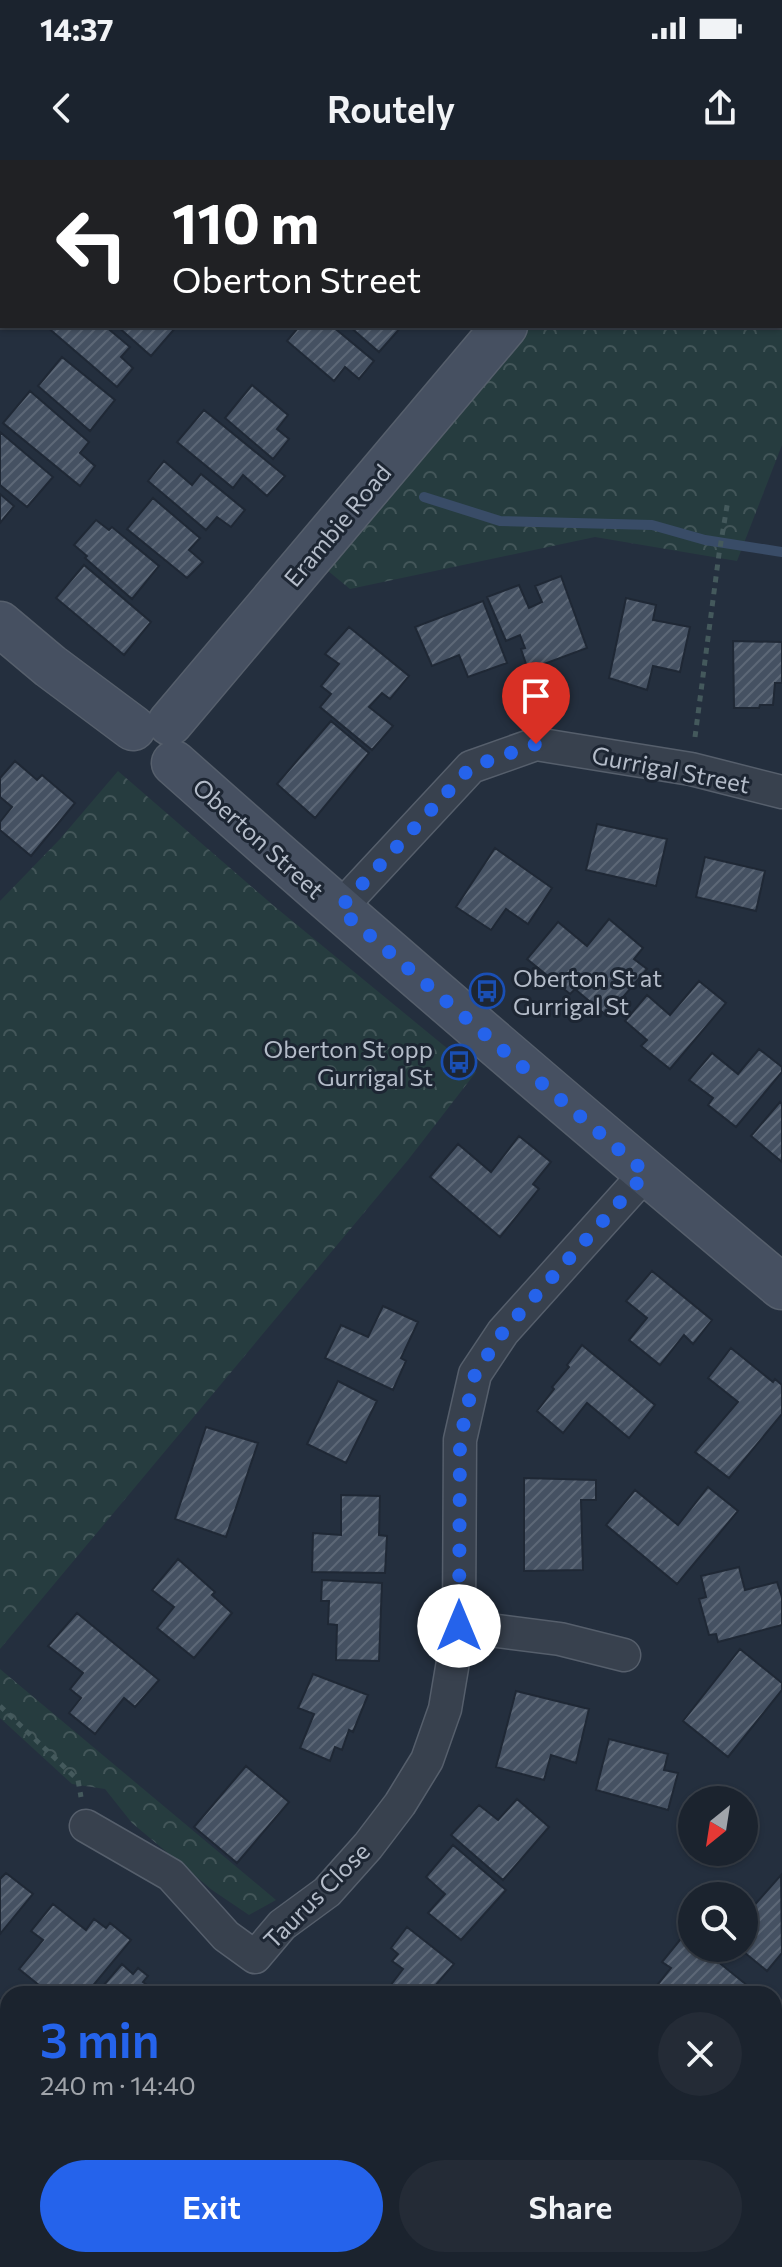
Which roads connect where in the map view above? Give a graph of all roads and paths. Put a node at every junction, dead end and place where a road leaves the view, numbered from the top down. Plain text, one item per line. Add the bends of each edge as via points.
1 (503, 328) edge
2 (728, 500) dead end
3 (0, 624) edge
4 (159, 738) junction
5 (691, 769) junction
6 (782, 792) edge
7 (339, 909) junction
8 (646, 1173) junction
9 (782, 1287) edge
10 (459, 1626) junction
11 (624, 1655) dead end
12 (0, 1706) edge
13 (86, 1826) joint

1 - 4 street, Erambie Road
2 - 5 path
3 - 4 street, Oberton Street via 50,666
4 - 7 street, Oberton Street
5 - 6 street, Gurrigal Street
5 - 7 street, Gurrigal Street via 536,744 471,767
7 - 8 street, Oberton Street
8 - 9 street, Oberton Street
8 - 10 street, Taurus Close via 503,1332 475,1374 460,1440
10 - 11 street via 560,1639
10 - 13 street, Taurus Close via 445,1709 427,1760 400,1804 327,1892 282,1925 255,1957 226,1936 171,1875
12 - 13 path via 78,1780

